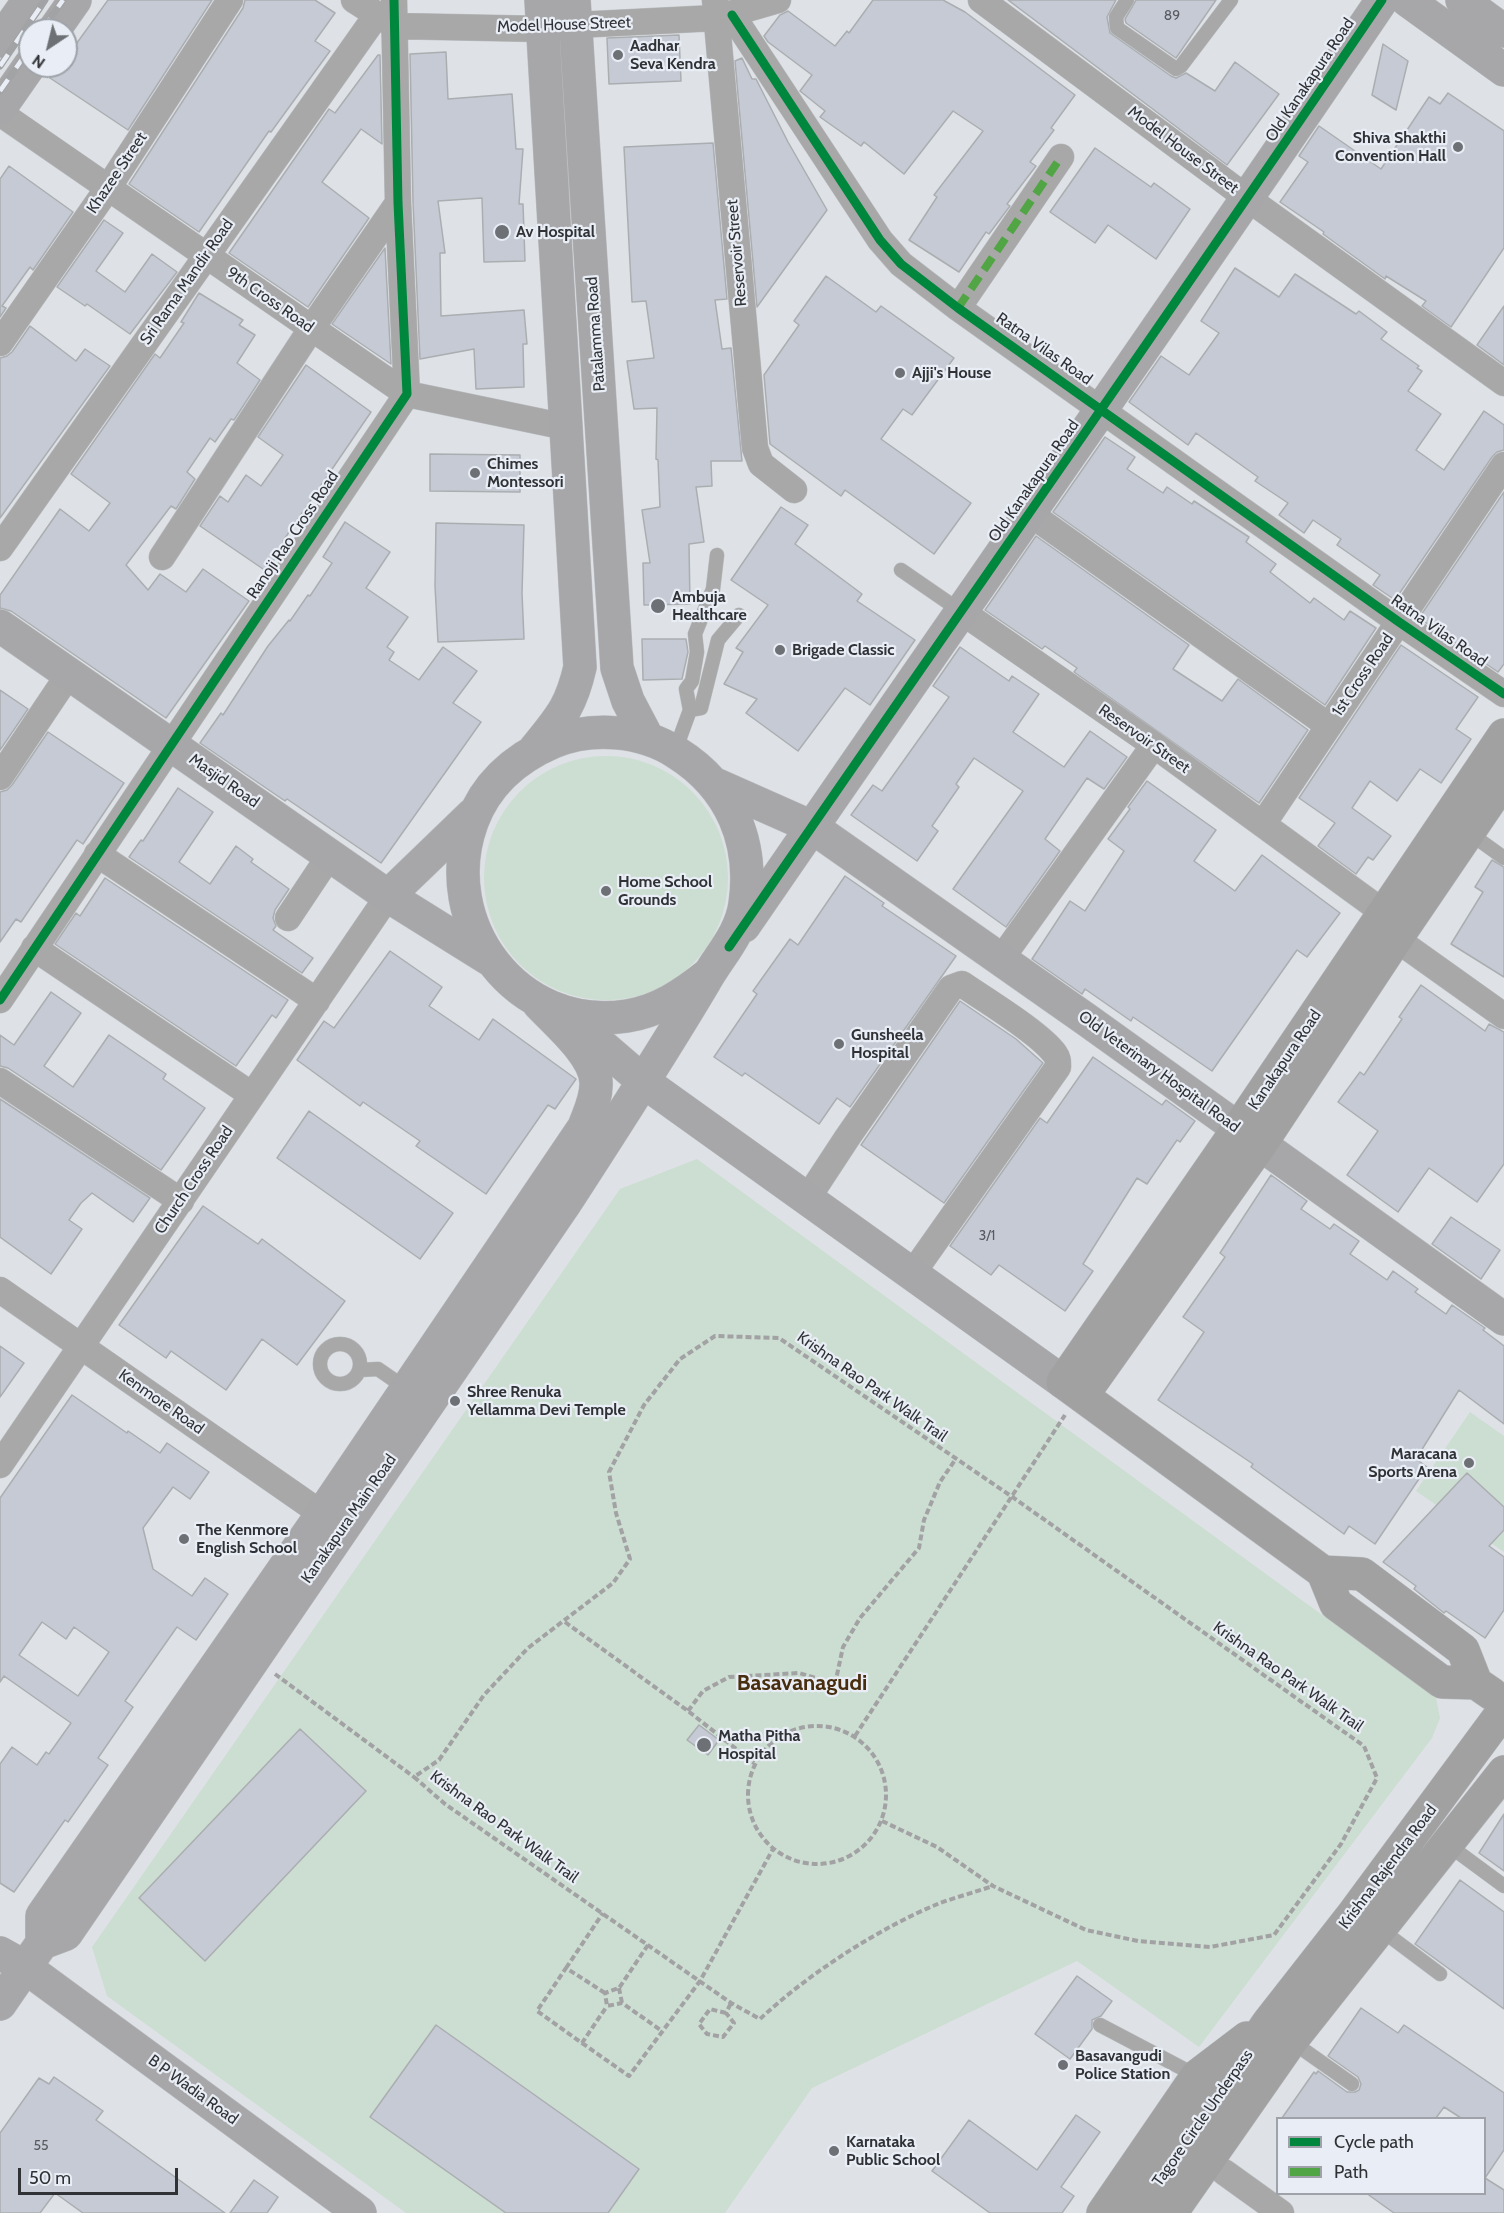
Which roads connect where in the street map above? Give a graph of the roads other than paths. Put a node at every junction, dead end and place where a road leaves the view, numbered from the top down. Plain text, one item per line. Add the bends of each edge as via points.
1 (28, 0) edge
2 (75, 0) edge
3 (230, 0) edge
4 (354, 0) edge
5 (778, 0) edge
6 (981, 0) edge
7 (1127, 0) edge
8 (1231, 0) edge
9 (1382, 0) edge
10 (1407, 0) edge
11 (1462, 0) edge
12 (721, 11) edge
13 (575, 13) edge
14 (388, 14) edge
15 (542, 14) edge
16 (62, 18) edge
17 (1504, 31) edge
18 (0, 41) edge
19 (1504, 70) edge
20 (21, 78) edge
21 (0, 110) edge
22 (1060, 157) dead end
23 (108, 188) junction
24 (1247, 198) junction
25 (398, 203) junction
26 (206, 256) junction
27 (958, 308) junction
28 (311, 329) junction
29 (0, 343) edge
30 (1504, 383) edge
31 (407, 394) junction
32 (1103, 409) junction
33 (566, 427) junction
34 (1504, 465) edge
35 (794, 490) dead end
36 (1029, 513) junction
37 (0, 548) edge
38 (717, 555) dead end
39 (162, 557) dead end
40 (901, 570) dead end
41 (962, 612) junction
42 (739, 615) dead end
43 (1399, 622) junction
44 (0, 626) edge
45 (69, 674) junction
46 (1504, 694) edge
47 (690, 710) junction
48 (1329, 726) junction
49 (1504, 735) edge
50 (171, 745) junction
51 (662, 745) junction
52 (1154, 745) junction
53 (535, 750) junction
54 (0, 777) edge
55 (1504, 780) edge
56 (715, 784) junction
57 (477, 810) junction
58 (1263, 824) junction
59 (812, 827) junction
60 (1468, 832) junction
61 (97, 854) junction
62 (330, 855) junction
63 (1504, 858) edge
64 (388, 896) junction
65 (288, 918) dead end
66 (1390, 925) junction
67 (729, 947) junction
68 (33, 948) junction
69 (489, 959) junction
70 (1001, 959) junction
71 (709, 974) junction
72 (533, 998) junction
73 (0, 1000) edge
74 (317, 1001) junction
75 (563, 1011) junction
76 (1504, 1016) edge
77 (0, 1081) edge
78 (644, 1082) junction
79 (252, 1095) junction
80 (1249, 1137) junction
81 (807, 1199) junction
82 (181, 1201) junction
83 (912, 1274) junction
84 (0, 1290) edge
85 (1504, 1319) edge
86 (81, 1346) junction
87 (360, 1370) dead end
88 (407, 1389) junction
89 (1075, 1391) junction
90 (0, 1465) edge
91 (322, 1514) junction
92 (1504, 1703) edge
93 (1504, 1710) edge
94 (1504, 1772) edge
95 (1447, 1845) junction
96 (1504, 1886) edge
97 (1380, 1929) junction
98 (22, 1954) edge
99 (1440, 1974) dead end
100 (0, 2004) edge
101 (1100, 2025) dead end
102 (1280, 2032) junction
103 (1197, 2076) junction
104 (1352, 2084) dead end
105 (1224, 2172) junction
106 (352, 2210) edge
107 (1102, 2213) edge
108 (1137, 2213) edge
109 (1172, 2213) edge
110 (1196, 2213) edge
111 (1281, 2213) edge

1 - 18 main road
2 - 16 main road
3 - 23 street, Khazee Street
4 - 14 street
5 - 12 street, Model House Street
6 - 24 street, Model House Street
7 - 8 lane via 1116,17 1117,28 1176,69
9 - 24 main road, Old Kanakapura Road
10 - 19 main road
11 - 17 main road
12 - 13 street, Model House Street
12 - 27 street, Ratna Vilas Road via 880,240 900,264
12 - 35 street, Reservoir Street via 755,448 761,464
13 - 15 street, Model House Street
13 - 51 main road, Patalamma Road via 617,668 628,701
14 - 15 street, Model House Street
14 - 25 street
14 - 26 street, Sri Rama Mandir Road
15 - 33 main road
20 - 21 main road
21 - 23 street, 9th Cross Road
22 - 27 street
23 - 26 street, 9th Cross Road
23 - 29 street, Khazee Street
24 - 30 street, Model House Street
24 - 32 main road, Old Kanakapura Road
25 - 28 street
25 - 31 street
26 - 28 street, 9th Cross Road
26 - 37 street, Sri Rama Mandir Road
27 - 32 street, Ratna Vilas Road
28 - 31 street, 9th Cross Road
28 - 39 street
31 - 33 street, 9th Cross Road
31 - 50 street, Ranoji Rao Cross Road
32 - 36 main road, Old Kanakapura Road
32 - 43 street, Ratna Vilas Road
33 - 53 main road via 580,667 565,711
34 - 43 street, 1st Cross Road
36 - 41 main road, Old Kanakapura Road
36 - 48 street
38 - 47 lane via 713,588 695,634 697,652 692,681 686,689
40 - 41 lane, Reservoir Street
41 - 52 street, Reservoir Street
41 - 59 main road, Old Kanakapura Road
42 - 47 lane via 718,640 701,708
43 - 46 street, Ratna Vilas Road
43 - 48 street, 1st Cross Road
44 - 45 main road, Masjid Road
45 - 50 main road, Masjid Road
45 - 54 street
47 - 51 lane
48 - 58 street, 1st Cross Road
49 - 66 main road, Kanakapura Road
50 - 61 street, Ranoji Rao Cross Road
50 - 62 main road, Masjid Road
51 - 53 main road via 620,733 590,733
51 - 56 main road via 696,766
52 - 58 street, Reservoir Street
52 - 70 street
53 - 57 main road via 492,786
55 - 60 main road, Kanakapura Road
56 - 59 main road, Old Veterinary Hospital Road
56 - 67 main road via 737,822 748,864 745,907
57 - 64 main road
57 - 69 main road via 466,840 462,870 465,902
58 - 66 street, Reservoir Street
59 - 67 main road, Old Kanakapura Road
59 - 70 main road, Old Veterinary Hospital Road
60 - 63 lane
60 - 66 main road, Kanakapura Road
61 - 68 street, Ranoji Rao Cross Road
61 - 74 street
62 - 64 main road, Masjid Road
62 - 65 street
64 - 69 main road, Masjid Road
64 - 74 street, Church Cross Road
66 - 76 street, Reservoir Street
66 - 80 main road, Kanakapura Road
67 - 71 main road
68 - 73 street, Ranoji Rao Cross Road
68 - 79 street
69 - 72 main road
70 - 80 main road, Old Veterinary Hospital Road
71 - 75 main road via 685,994 626,1017 594,1017
71 - 78 main road, Kanakapura Main Road
72 - 75 main road
72 - 88 main road via 590,1061 597,1081 594,1099 584,1127 557,1170
74 - 79 street, Church Cross Road
75 - 78 main road
77 - 82 street
78 - 81 main road
78 - 98 main road, Kanakapura Main Road via 66,1934
79 - 82 street, Church Cross Road
80 - 85 main road, Old Veterinary Hospital Road
80 - 89 main road, Kanakapura Road
81 - 83 main road
81 - 83 street via 951,988 962,984 1026,1029 1052,1050 1059,1060 1058,1067
82 - 86 street, Church Cross Road
83 - 89 main road
84 - 86 street, Kenmore Road
86 - 90 street, Church Cross Road
86 - 91 street, Kenmore Road
87 - 88 lane via 378,1369
88 - 91 main road
89 - 92 main road via 1323,1572 1362,1574 1463,1650 1476,1683
91 - 98 main road via 42,1916
93 - 102 main road, Krishna Rajendra Road via 1351,1917
94 - 95 main road, Krishna Rajendra Road
95 - 96 lane
95 - 97 main road, Krishna Rajendra Road
97 - 99 lane
97 - 102 main road, Krishna Rajendra Road
98 - 100 main road
98 - 106 main road, B P Wadia Road
101 - 103 lane
102 - 103 main road
102 - 104 lane
102 - 105 main road via 1271,2101
102 - 108 main road, Tagore Circle Underpass
102 - 109 main road, Tagore Circle Underpass
103 - 107 main road
105 - 110 main road
105 - 111 street

